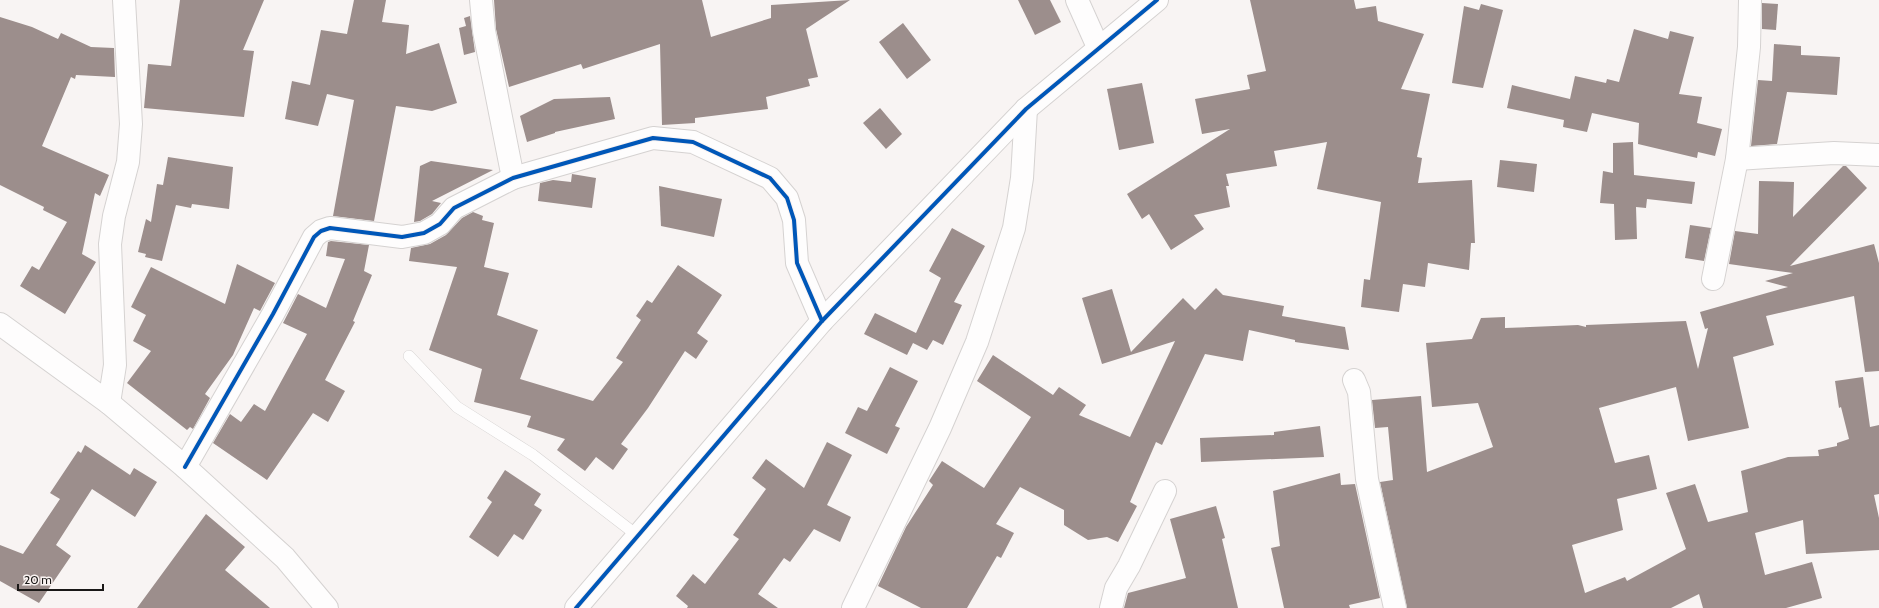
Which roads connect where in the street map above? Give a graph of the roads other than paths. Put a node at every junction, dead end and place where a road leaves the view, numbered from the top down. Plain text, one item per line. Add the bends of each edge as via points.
1 (124, 0) edge
2 (482, 0) edge
3 (1077, 0) edge
4 (1157, 0) edge
5 (1750, 0) edge
6 (1098, 47) junction
7 (1026, 109) junction
8 (1879, 155) edge
9 (1737, 159) junction
10 (513, 178) junction
11 (1713, 279) dead end
12 (822, 321) junction
13 (0, 324) edge
14 (409, 356) dead end
15 (1354, 380) dead end
16 (109, 403) junction
17 (185, 467) junction
18 (1165, 491) dead end
19 (638, 536) junction
20 (327, 608) edge
21 (576, 608) edge
22 (853, 608) edge
23 (1111, 608) edge
24 (1395, 608) edge

1 - 16 street via 131,124 128,162 114,216 110,244 115,365
2 - 10 street via 484,31
3 - 6 street
4 - 6 street
5 - 9 street via 1749,47
6 - 7 street
7 - 12 street
7 - 22 street via 1022,178 1014,228 977,342 940,428
8 - 9 street via 1834,153
9 - 11 street
10 - 12 street via 652,138 693,142 770,178 787,198 794,220 797,263
10 - 17 street via 454,208 440,224 424,233 402,237 330,228 314,237
12 - 19 street
13 - 16 street
14 - 19 lane via 457,407 533,455
15 - 24 street via 1359,392 1368,479
16 - 17 street
17 - 20 street via 285,558
18 - 23 street via 1116,588
19 - 21 street

